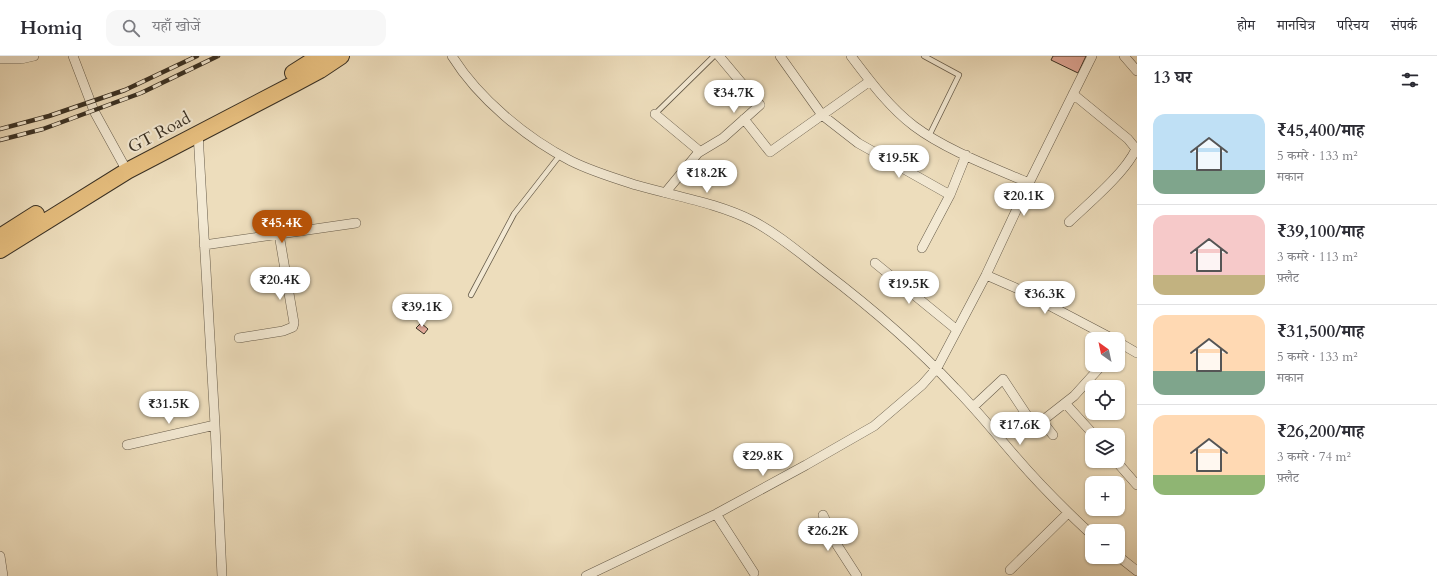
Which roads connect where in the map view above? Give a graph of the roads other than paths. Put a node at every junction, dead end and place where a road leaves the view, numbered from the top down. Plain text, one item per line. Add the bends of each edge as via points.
1 (34, 56) edge
2 (73, 56) edge
3 (320, 56) edge
4 (341, 56) edge
5 (452, 56) edge
6 (714, 56) edge
7 (719, 56) edge
8 (780, 56) edge
9 (851, 56) edge
10 (924, 56) edge
11 (1092, 56) edge
12 (1124, 56) edge
13 (19, 58) edge
14 (0, 59) edge
15 (1137, 71) edge
16 (870, 81) junction
17 (1073, 94) junction
18 (655, 114) joint
19 (822, 115) junction
20 (744, 119) junction
21 (198, 133) junction
22 (929, 136) junction
23 (698, 153) junction
24 (560, 155) junction
25 (966, 155) junction
26 (124, 167) junction
27 (1029, 183) junction
28 (665, 193) junction
29 (950, 195) junction
30 (1069, 222) dead end
31 (356, 223) dead end
32 (279, 234) junction
33 (0, 236) edge
34 (204, 245) junction
35 (922, 248) dead end
36 (0, 250) edge
37 (875, 263) dead end
38 (986, 275) junction
39 (471, 295) dead end
40 (957, 330) junction
41 (1100, 332) edge
42 (239, 338) dead end
43 (1125, 347) edge
44 (1137, 353) edge
45 (937, 368) junction
46 (1096, 372) edge
47 (1065, 403) junction
48 (973, 407) junction
49 (1042, 421) junction
50 (215, 425) junction
51 (1088, 428) edge
52 (1053, 435) dead end
53 (127, 445) dead end
54 (1122, 468) edge
55 (1137, 485) edge
56 (1068, 513) junction
57 (716, 514) junction
58 (823, 515) dead end
59 (1085, 529) edge
60 (0, 556) edge
61 (1125, 562) edge
62 (1010, 570) dead end
63 (1137, 571) edge
64 (754, 573) dead end
65 (3, 576) edge
66 (222, 576) edge
67 (586, 576) edge
68 (857, 576) edge

1 - 13 street
2 - 26 street via 94,110
3 - 26 highway, GT Road via 262,92 212,116
4 - 21 highway, GT Road via 301,81
5 - 24 street via 465,75 494,106 530,136
6 - 18 lane
7 - 20 street via 760,105
8 - 19 street
9 - 16 street
10 - 22 lane via 959,75
11 - 17 street
12 - 15 street
13 - 14 street
16 - 19 street
16 - 22 street via 889,103
17 - 27 street
17 - 30 street via 1128,139 1136,149 1121,171
18 - 23 street via 697,149
19 - 20 street via 770,152
19 - 29 street via 858,143
20 - 23 street via 723,138
21 - 26 highway, GT Road
21 - 34 street
22 - 25 street
23 - 28 street
24 - 28 street via 604,174
24 - 39 lane via 514,214
25 - 27 street
25 - 29 street
26 - 33 highway, GT Road
26 - 36 highway, GT Road
27 - 38 street
28 - 45 street via 739,215 768,230 866,305
29 - 35 street
31 - 32 street
32 - 34 street
32 - 42 street via 294,323 292,327 283,330
34 - 50 street
37 - 40 street
38 - 40 street
38 - 41 street
40 - 45 street
43 - 44 street
45 - 48 street
45 - 57 street via 922,385 874,426
46 - 47 street
47 - 49 street
47 - 51 street
48 - 49 street via 1003,379 1034,426
48 - 56 street
49 - 52 street
50 - 53 street
50 - 66 street
54 - 55 street
56 - 59 street
56 - 62 street
57 - 64 street
57 - 67 street
58 - 68 street via 837,545
60 - 65 street
61 - 63 street

